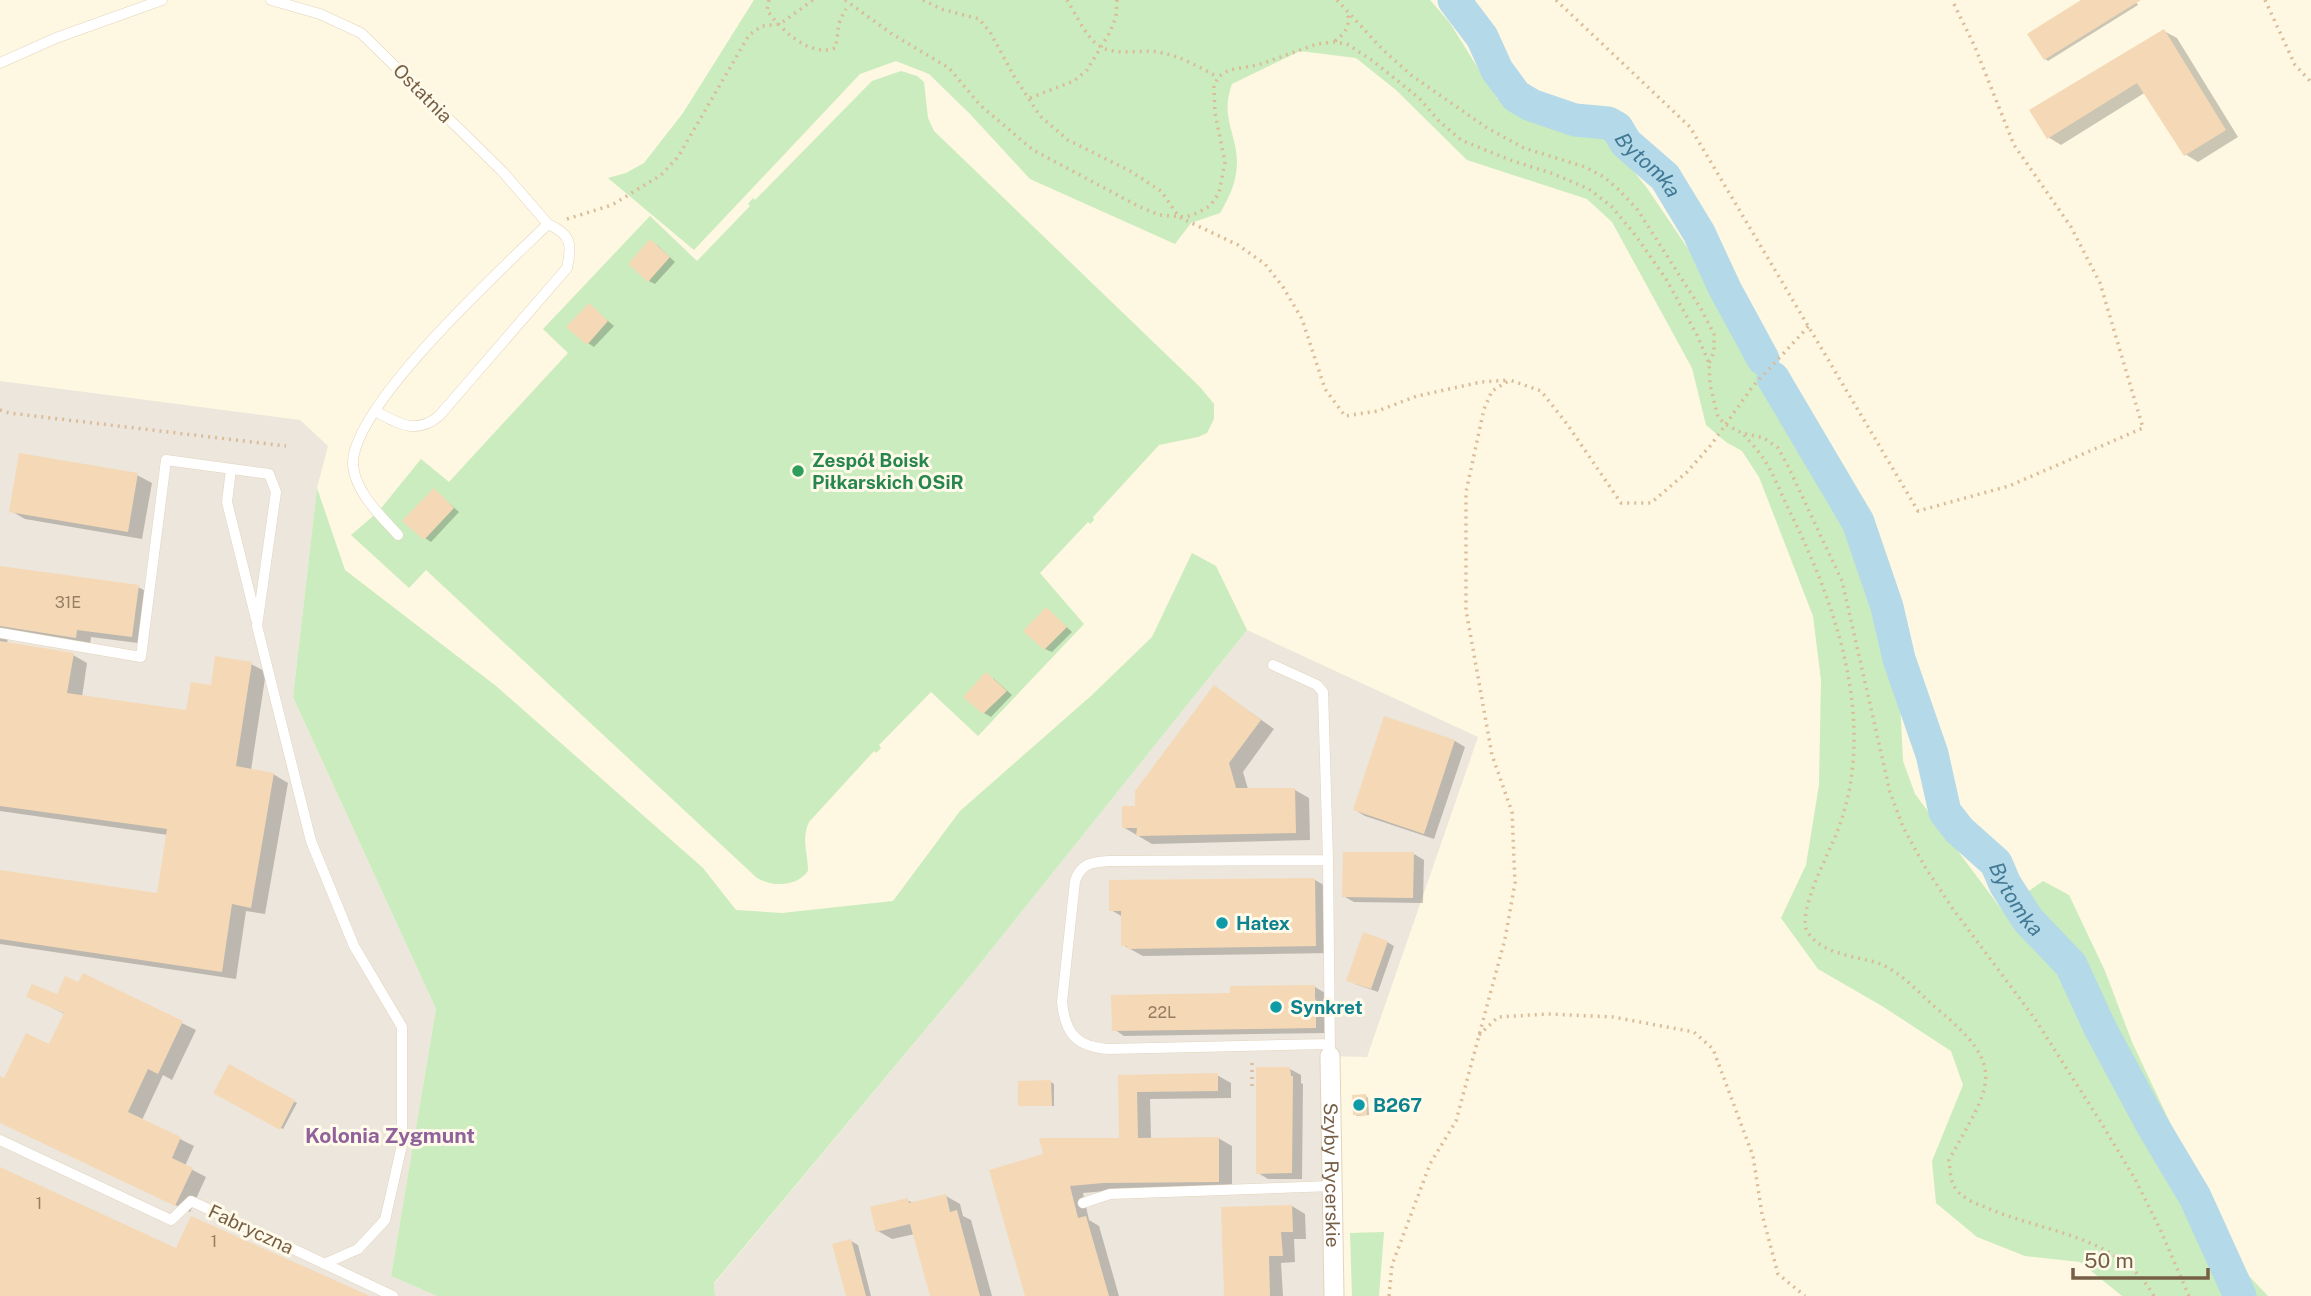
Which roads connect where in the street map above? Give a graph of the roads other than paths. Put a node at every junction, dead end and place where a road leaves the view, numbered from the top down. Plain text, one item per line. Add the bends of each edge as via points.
1 (162, 0) edge
2 (271, 0) edge
3 (0, 63) edge
4 (548, 224) junction
5 (375, 411) junction
6 (231, 470) junction
7 (398, 535) dead end
8 (257, 626) junction
9 (0, 633) edge
10 (1273, 665) dead end
11 (1328, 860) junction
12 (1330, 1050) junction
13 (0, 1140) edge
14 (1332, 1186) junction
15 (1083, 1203) dead end
16 (324, 1264) junction
17 (393, 1296) edge
18 (1334, 1296) edge

1 - 3 lane
2 - 4 lane, Ostatnia via 361,33 502,171
4 - 5 lane via 443,326
4 - 5 lane, Ostatnia via 568,239 567,268 439,416 427,426 416,427
5 - 7 lane via 353,463 357,483
6 - 8 lane via 227,502
6 - 8 lane via 269,474 276,492
6 - 9 lane via 166,460 141,657
8 - 16 lane via 311,841 354,946 402,1027 402,1145 385,1220 358,1249
10 - 11 lane via 1323,692
11 - 12 lane
11 - 12 lane via 1085,864 1075,881 1062,1002 1069,1029 1092,1047
12 - 14 street, Szyby Rycerskie
13 - 16 lane, Fabryczna via 171,1220 191,1201
14 - 15 lane via 1110,1194
14 - 18 street, Szyby Rycerskie
16 - 17 lane, Fabryczna

